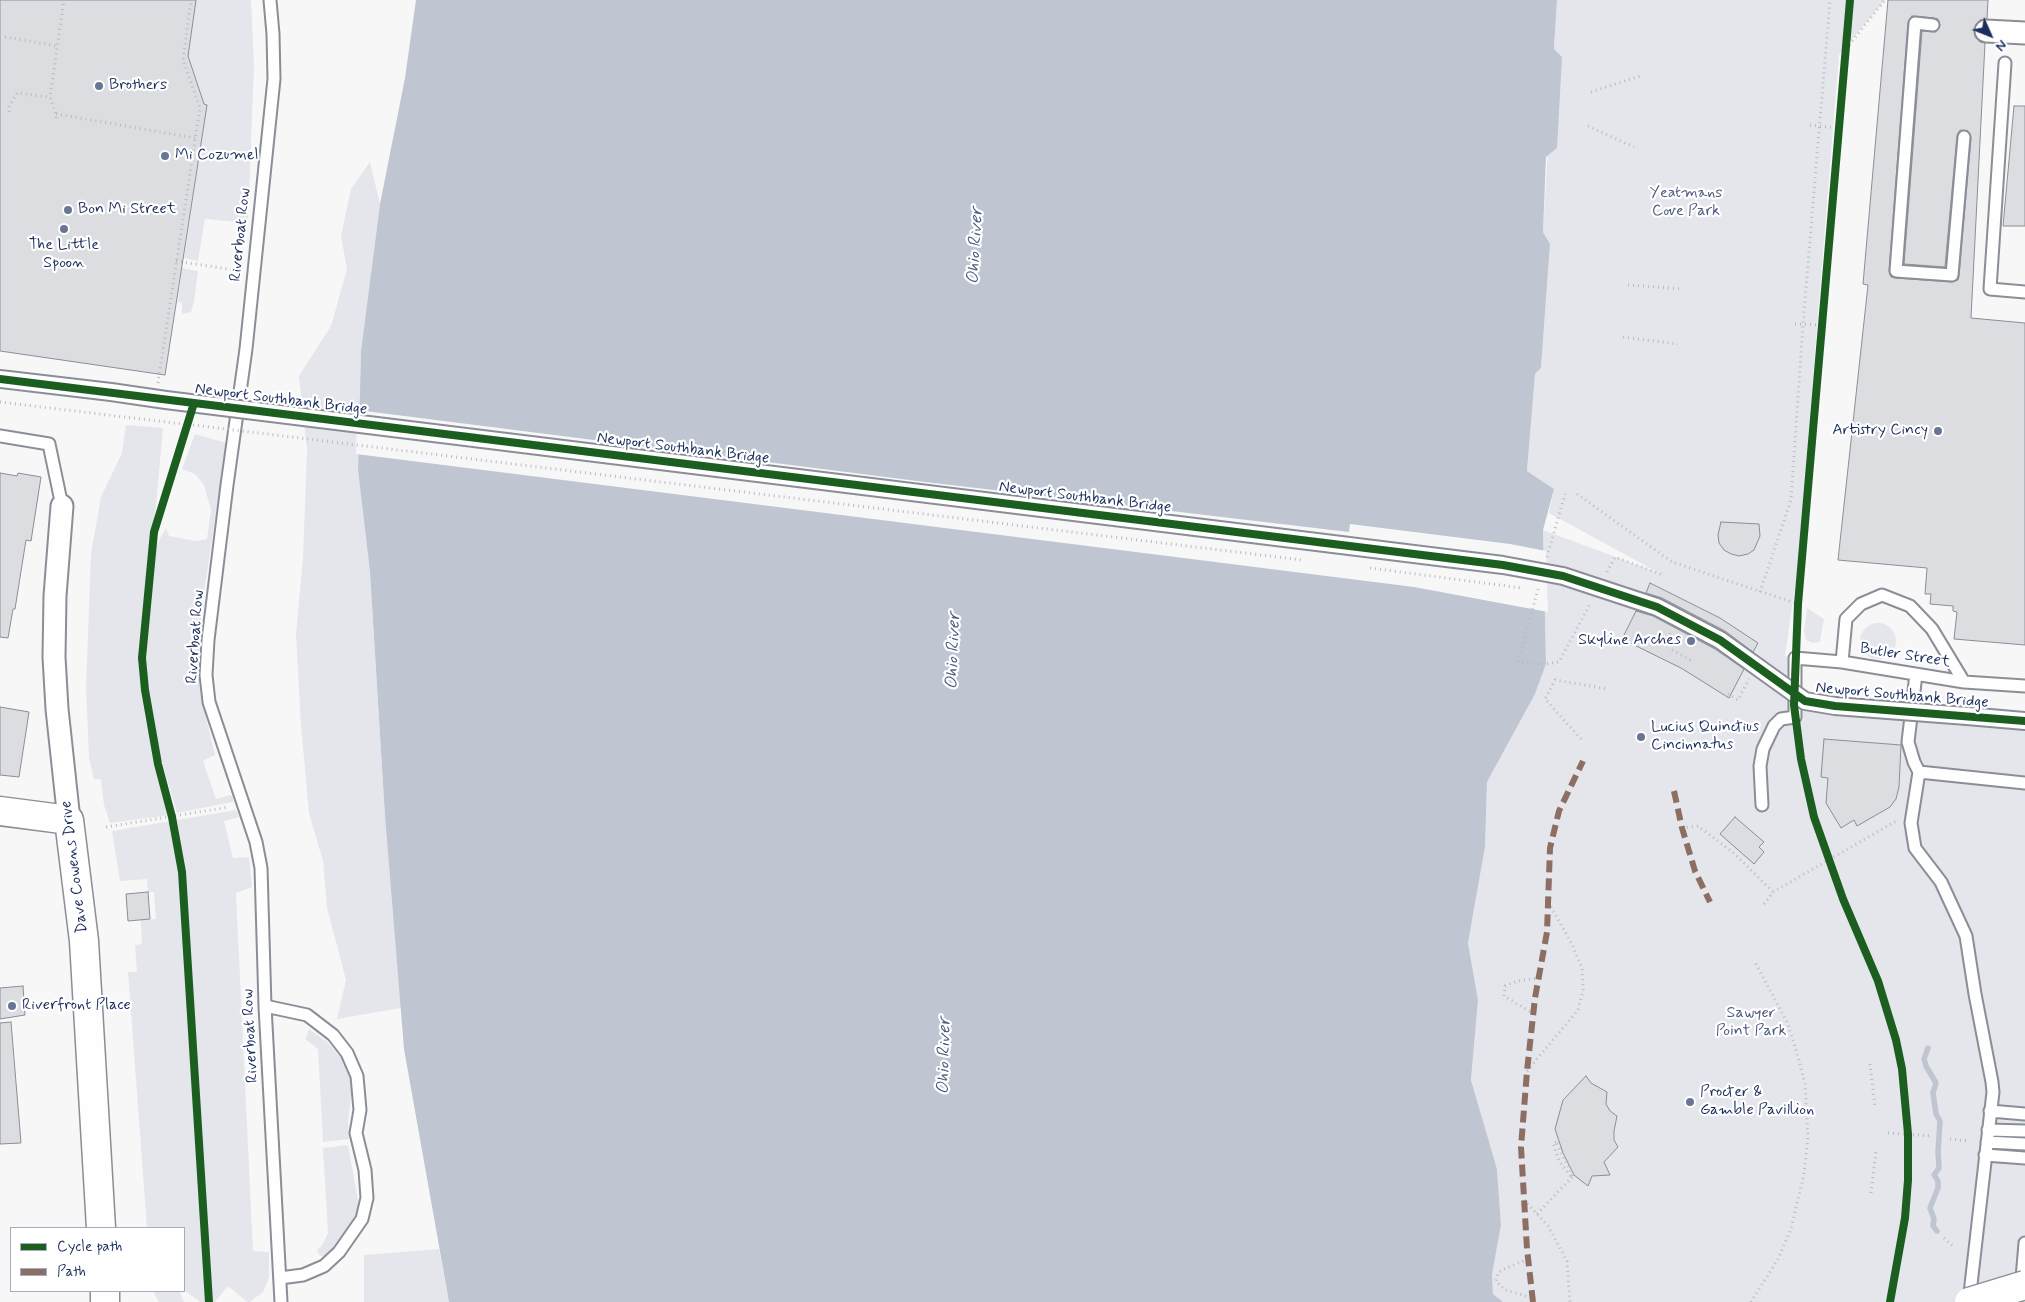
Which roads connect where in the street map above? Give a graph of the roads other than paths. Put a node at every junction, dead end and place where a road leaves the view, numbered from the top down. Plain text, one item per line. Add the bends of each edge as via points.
1 (270, 0) edge
2 (1932, 24) dead end
3 (1979, 30) dead end
4 (2025, 33) edge
5 (2005, 64) dead end
6 (1964, 137) dead end
7 (2025, 292) edge
8 (0, 379) edge
9 (0, 436) edge
10 (62, 506) joint
11 (1842, 662) junction
12 (1916, 674) junction
13 (1964, 682) junction
14 (2025, 686) edge
15 (2025, 721) edge
16 (1919, 772) junction
17 (2025, 783) edge
18 (1762, 805) dead end
19 (0, 811) edge
20 (69, 820) junction
21 (265, 1006) junction
22 (1990, 1111) junction
23 (2025, 1114) edge
24 (2025, 1131) edge
25 (1988, 1136) junction
26 (2025, 1144) edge
27 (1985, 1155) junction
28 (2025, 1158) edge
29 (101, 1227) edge
30 (2025, 1243) edge
31 (280, 1278) junction
32 (2025, 1285) edge
33 (280, 1302) edge
34 (1969, 1302) edge
35 (2020, 1302) edge

1 - 21 lane, Riverboat Row via 274,79 246,349 206,675 210,702 256,842 261,868
2 - 6 lane via 1915,23 1896,271 1952,275
3 - 4 street
5 - 7 lane via 1990,288
8 - 15 street, Newport Southbank Bridge, bridge via 1503,565 1563,576 1656,608 1720,640 1805,701
9 - 10 lane via 49,444
10 - 20 street, Dave Cowens Drive via 54,657
11 - 12 lane, Butler Street
11 - 13 lane, Butler Street via 1846,618 1861,604 1882,595 1910,606 1916,612 1932,629
11 - 18 lane via 1795,658 1795,718 1781,719 1763,749 1760,766
12 - 13 lane, Butler Street
12 - 16 lane via 1908,742
13 - 14 lane, Butler Street
16 - 17 lane
16 - 22 lane via 1911,823 1915,848 1941,882 1966,936 1992,1082
19 - 20 main road
20 - 29 main road, Dave Cowens Drive via 84,941
21 - 31 lane, Riverboat Row
21 - 31 lane via 307,1015 333,1035 347,1053 357,1076 360,1110 356,1133 365,1170 367,1198 362,1219 339,1252 324,1266
22 - 23 lane
22 - 25 lane
24 - 25 lane
25 - 26 lane
25 - 27 lane
27 - 28 lane
27 - 34 lane
30 - 35 lane
31 - 33 lane, Riverboat Row
32 - 34 main road, bridge

